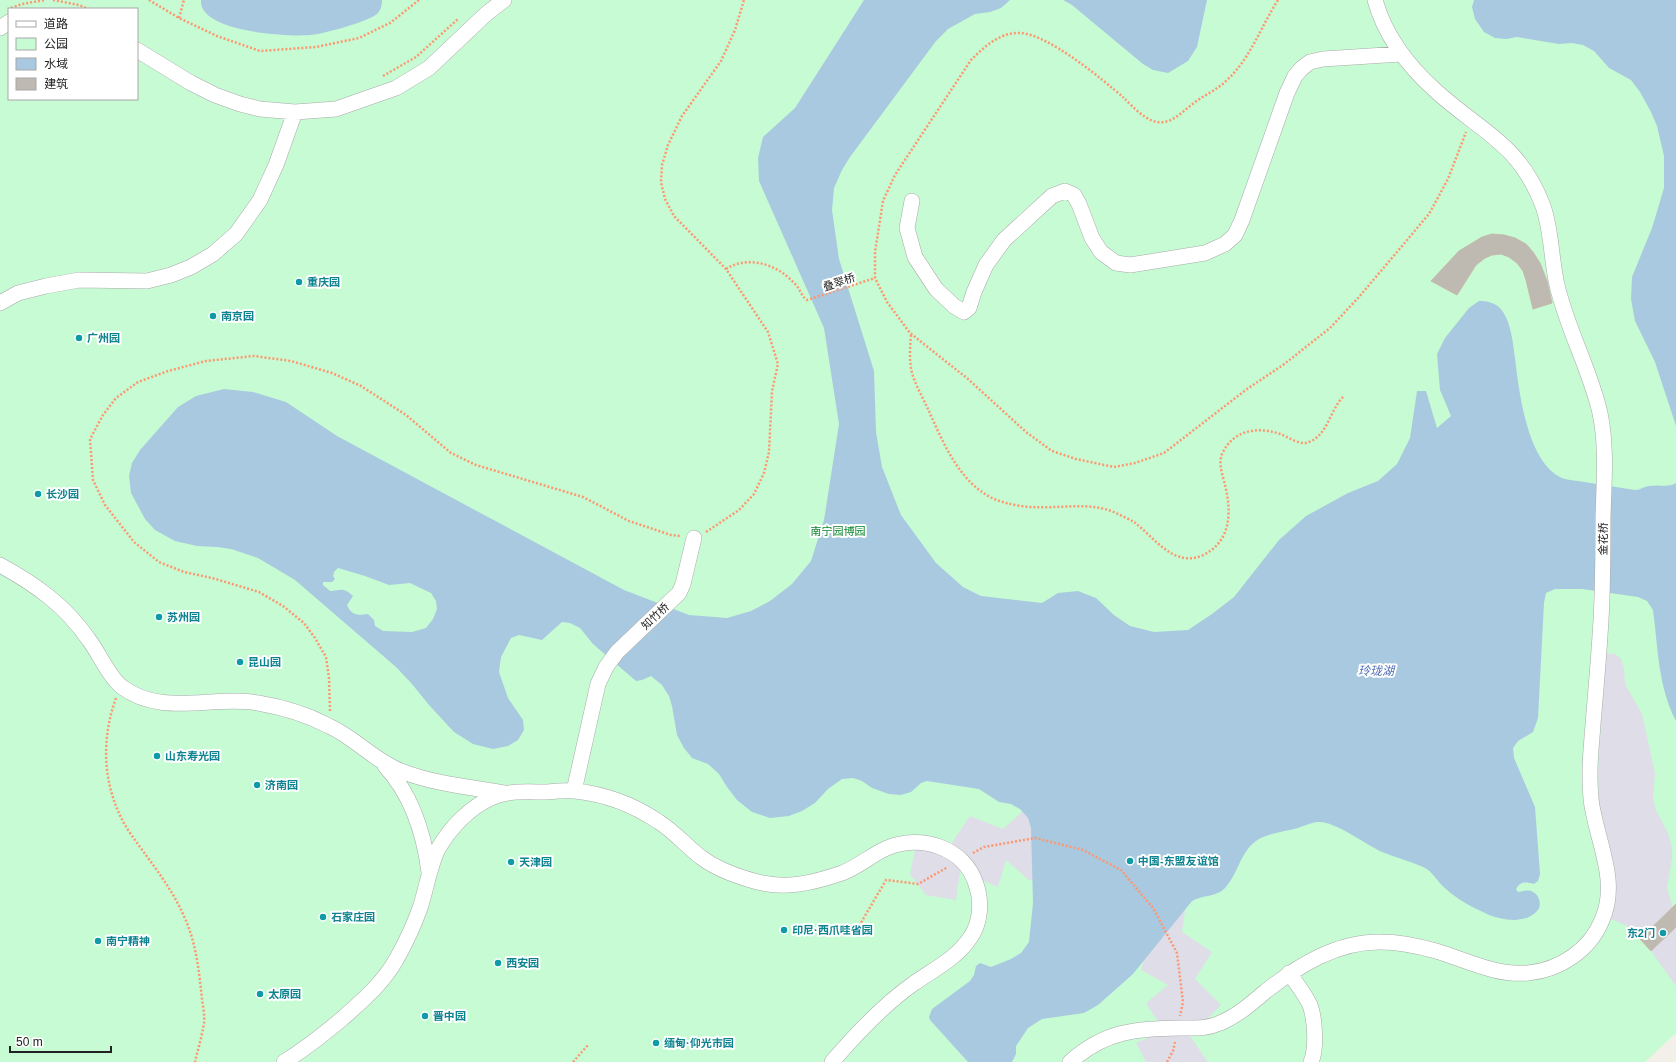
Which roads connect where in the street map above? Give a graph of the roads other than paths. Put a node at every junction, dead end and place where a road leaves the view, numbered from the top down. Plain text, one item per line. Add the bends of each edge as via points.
1 (504, 0) edge
2 (1375, 0) edge
3 (8, 15) edge
4 (0, 28) edge
5 (138, 51) edge
6 (1401, 54) junction
7 (295, 112) junction
8 (912, 200) dead end
9 (0, 303) edge
10 (694, 538) road end
11 (0, 565) edge
12 (378, 758) junction
13 (574, 791) junction
14 (505, 793) junction
15 (429, 877) junction
16 (1289, 973) junction
17 (284, 1062) edge
18 (832, 1062) edge
19 (1070, 1062) edge
20 (1312, 1062) edge

1 - 7 street via 429,68 396,88 336,109
2 - 6 street, 金花桥 via 1390,37
3 - 4 street
5 - 7 street via 215,95 260,109
6 - 8 street via 1323,59 1310,62 1302,68 1287,93 1237,230 1225,244 1205,253 1130,265 1116,263 1101,252 1092,238 1074,195 1065,191 1052,196 1004,240 986,265 969,308 964,312 936,289 915,257 907,228
6 - 16 street, 金花桥 via 1435,91 1491,132 1522,164 1533,182 1552,244 1556,282 1600,415 1605,463 1601,669 1590,773 1592,809 1607,864 1608,899 1602,921 1591,940 1572,958 1551,968 1528,973 1503,973 1436,951 1378,941 1348,945 1316,957
7 - 9 street via 260,200 236,234 213,254 191,267 147,281 79,280 18,293
10 - 13 street, 知竹桥 via 679,593 617,652 606,667 598,684
11 - 12 street via 56,601 86,635 102,662 121,686 134,694 152,701 179,704 214,701 257,702 294,712 330,726
12 - 14 street via 401,771 449,785
12 - 15 street via 397,780 411,807 427,855
13 - 14 street
13 - 18 street via 608,797 641,811 661,823 714,866 757,882 783,886 820,880 846,872 884,849 899,844 937,846 947,849 961,860 973,876 979,897 980,911 973,934 955,955 882,1009
14 - 15 street via 488,799 472,809 455,825 438,850
15 - 17 street via 419,910 396,959 383,979 367,997 314,1042
16 - 19 street, 金花桥 via 1224,1022 1207,1028 1142,1029 1114,1035 1094,1043
16 - 20 street via 1310,1006 1314,1041

